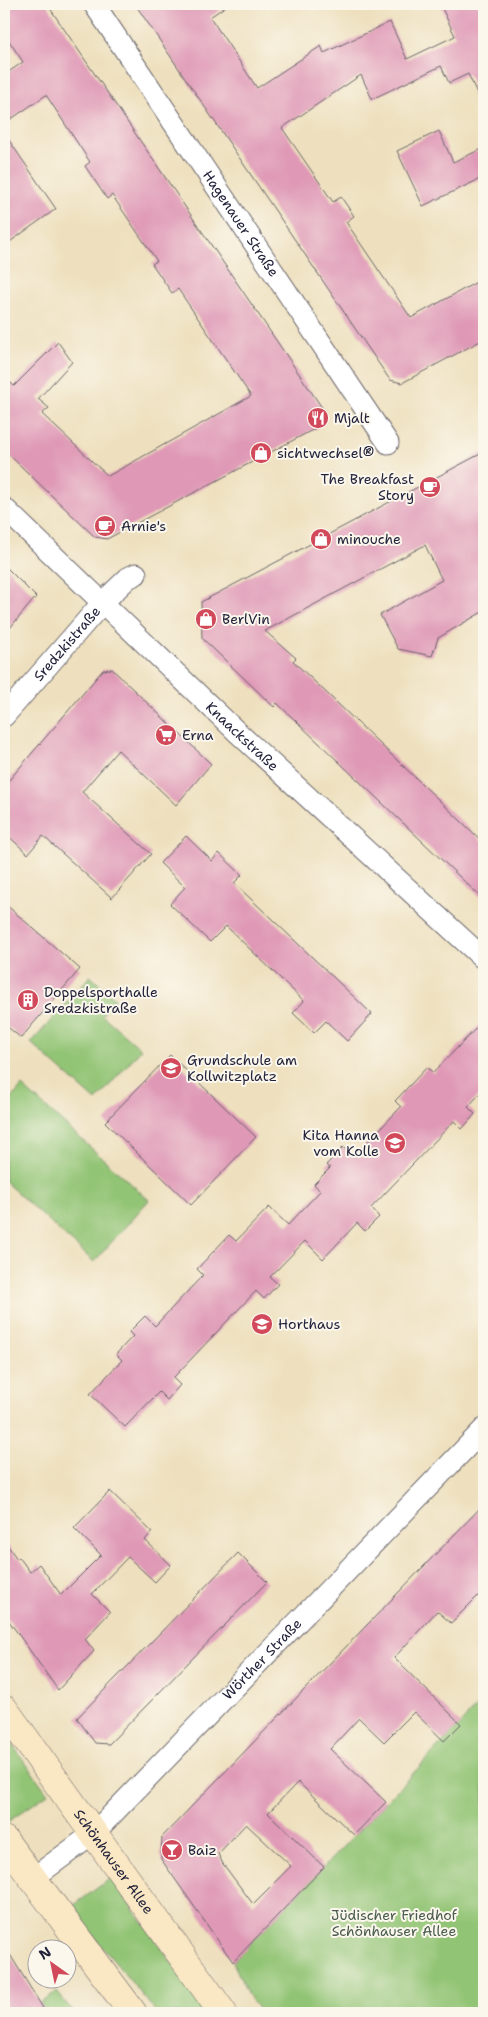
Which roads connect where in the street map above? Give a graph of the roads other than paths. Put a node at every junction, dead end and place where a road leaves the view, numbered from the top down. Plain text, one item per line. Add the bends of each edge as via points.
1 (94, 4) edge
2 (388, 443) dead end
3 (4, 508) edge
4 (136, 574) dead end
5 (103, 602) junction
6 (4, 716) edge
7 (484, 959) edge
8 (484, 1429) edge
9 (4, 1709) edge
10 (94, 1833) junction
11 (4, 1840) edge
12 (32, 1880) junction
13 (133, 2013) edge
14 (223, 2013) edge

1 - 2 street, Hagenauer Straße
3 - 5 street, Knaackstraße
4 - 5 street, Sredzkistraße
5 - 6 street, Sredzkistraße
5 - 7 street, Knaackstraße via 236,731
8 - 10 street, Wörther Straße
9 - 10 main road, Schönhauser Allee
10 - 12 street, Wörther Straße
10 - 14 main road, Schönhauser Allee
11 - 12 main road
12 - 13 main road

